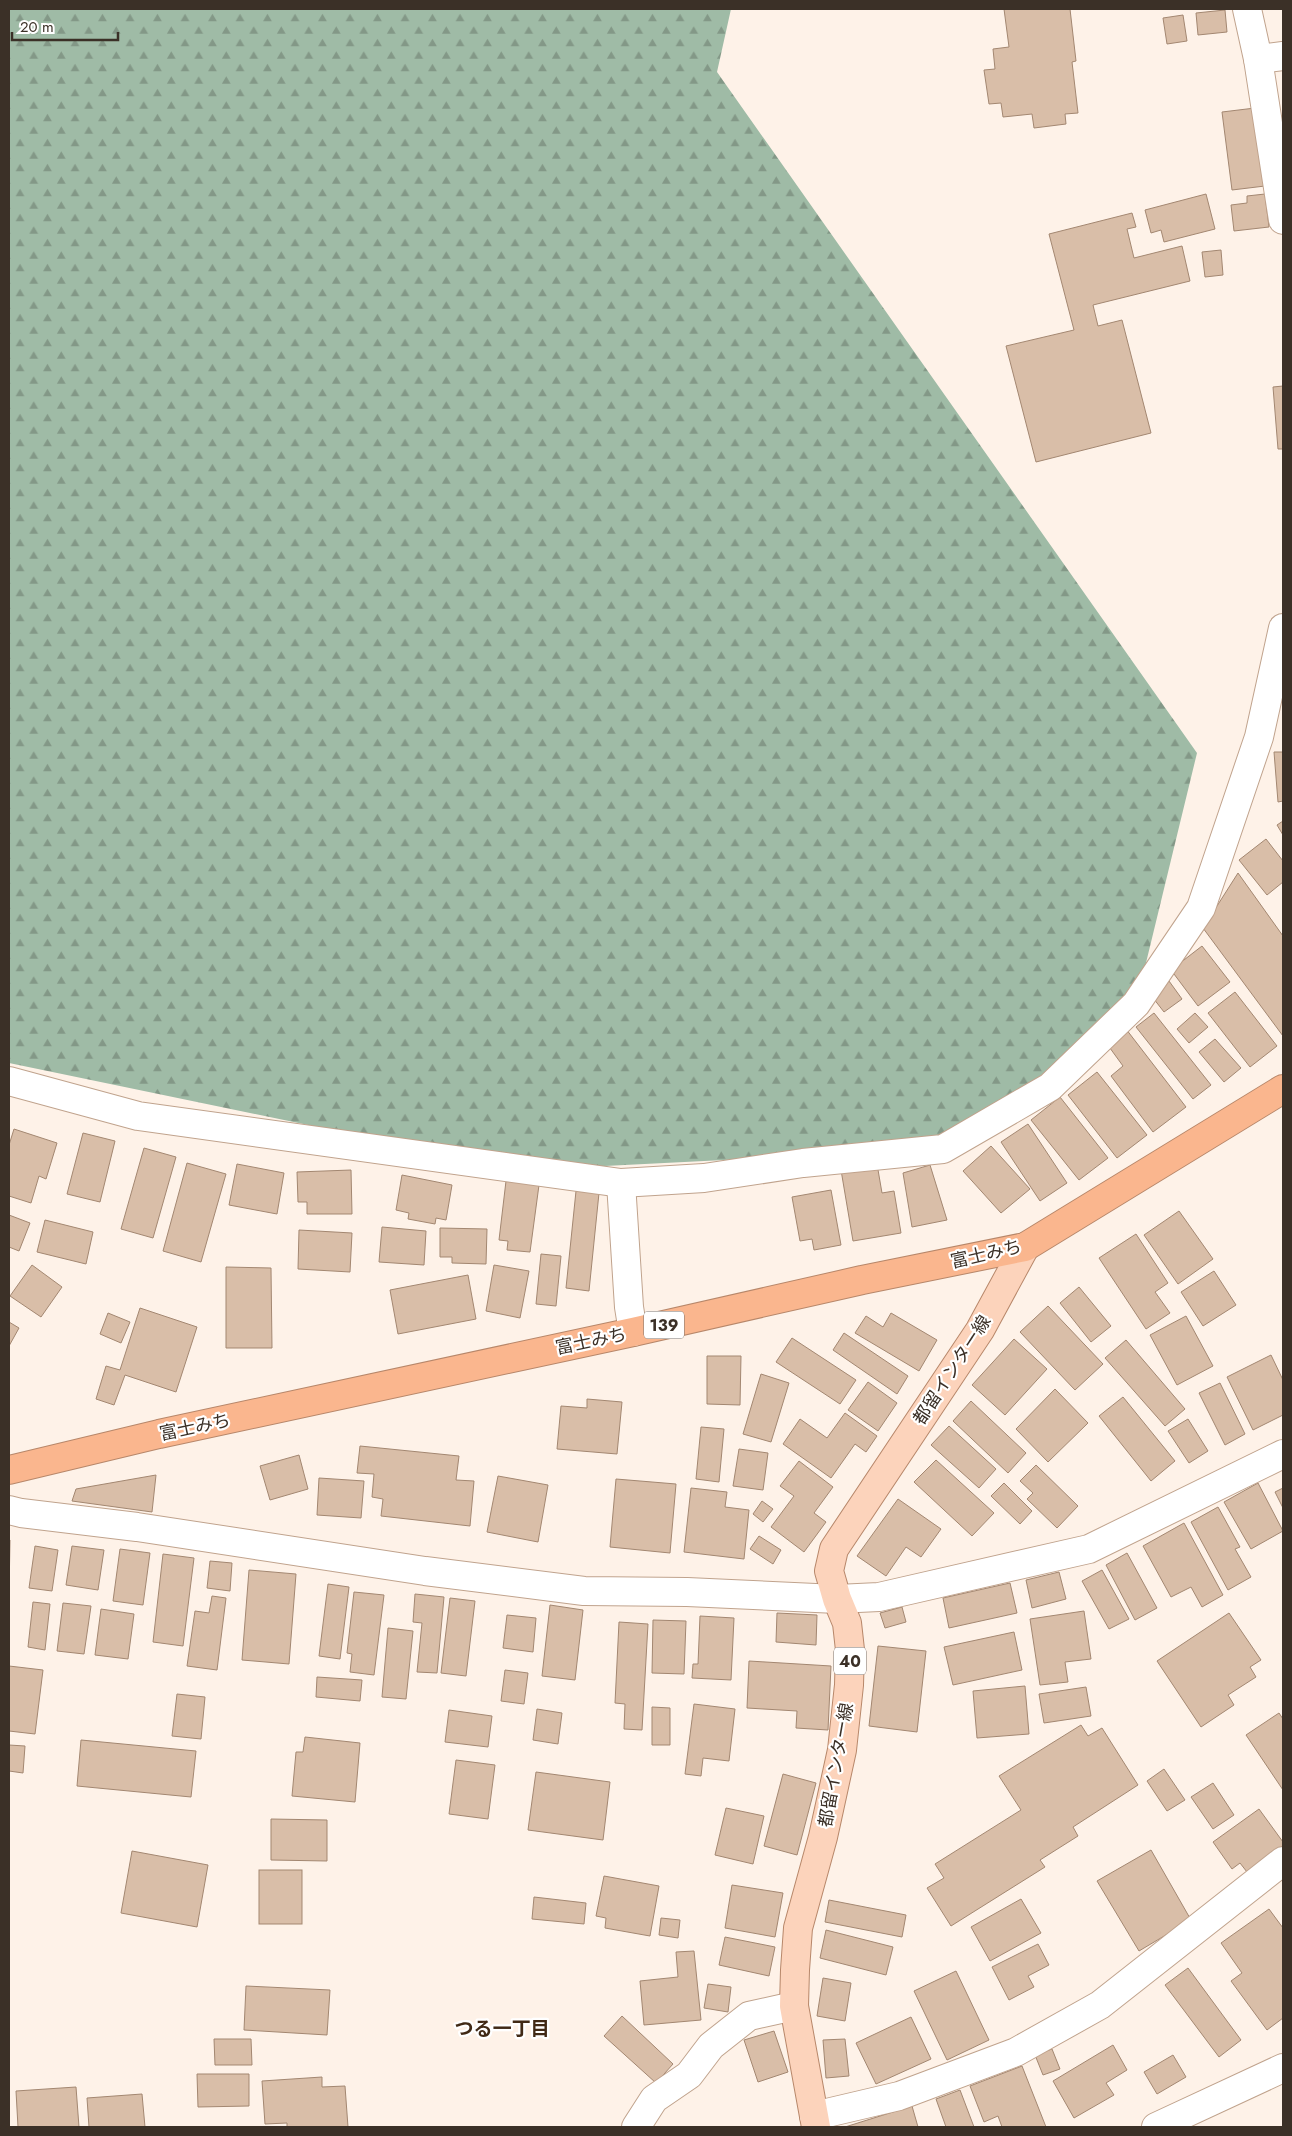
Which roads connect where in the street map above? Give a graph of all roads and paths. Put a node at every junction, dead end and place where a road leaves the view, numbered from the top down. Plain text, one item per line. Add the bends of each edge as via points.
1 (1247, 9) edge
2 (1271, 58) edge
3 (1283, 220) edge
4 (1283, 628) edge
5 (9, 1081) edge
6 (1283, 1089) edge
7 (621, 1183) junction
8 (1025, 1247) junction
9 (633, 1332) junction
10 (1283, 1454) edge
11 (9, 1470) edge
12 (9, 1510) edge
13 (837, 1599) junction
14 (1283, 1861) edge
15 (794, 2006) junction
16 (1283, 2068) edge
17 (815, 2122) edge
18 (636, 2127) edge
19 (1156, 2127) edge

1 - 2 street
2 - 3 street
4 - 7 street via 1259,738 1201,908 1136,1004 1050,1088 943,1149 804,1163 704,1178
5 - 7 street via 138,1116
6 - 8 highway, 富士みち / 139
7 - 9 street
8 - 9 highway, 富士みち / 139
8 - 13 main road, 都留インター線 / 40 via 980,1330 834,1549 829,1571
9 - 11 highway, 富士みち / 139 via 159,1434
10 - 13 street via 1089,1549 879,1597
12 - 13 street via 584,1591
13 - 15 main road, 都留インター線 / 40 via 847,1623 850,1650 842,1750 798,1928
14 - 17 street via 1100,2005 1016,2052 900,2096
15 - 17 main road, 都留インター線 / 40
15 - 18 street via 749,2016 711,2046 689,2075 654,2099
16 - 19 street

